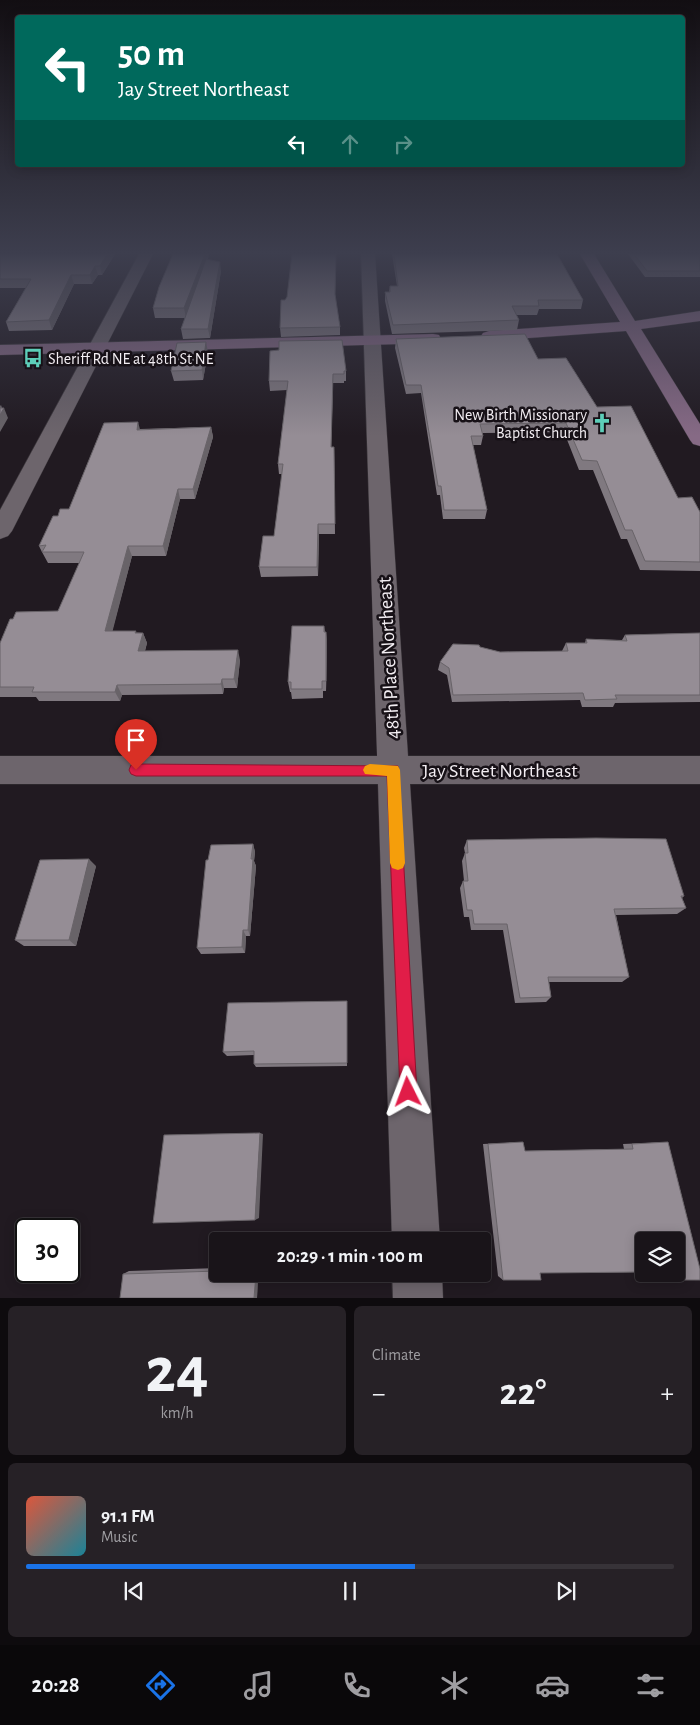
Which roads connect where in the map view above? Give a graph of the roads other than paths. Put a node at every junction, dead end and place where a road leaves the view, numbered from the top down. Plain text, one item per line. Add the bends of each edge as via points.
1 (114, 315) edge
2 (372, 315) edge
3 (624, 315) edge
4 (679, 315) edge
5 (700, 316) edge
6 (629, 323) junction
7 (474, 334) edge
8 (450, 335) edge
9 (373, 338) junction
10 (0, 344) edge
11 (99, 344) junction
12 (0, 350) edge
13 (700, 440) edge
14 (0, 532) edge
15 (0, 770) edge
16 (393, 770) junction
17 (700, 770) edge
18 (416, 1232) edge
19 (417, 1282) edge
20 (418, 1298) edge

1 - 11 street
2 - 9 street, 48th Place Northeast
3 - 6 main road
4 - 6 main road
5 - 6 main road
6 - 7 main road
6 - 13 main road
8 - 9 main road
9 - 11 main road
9 - 16 street, 48th Place Northeast
10 - 11 main road
11 - 12 main road
11 - 14 street
15 - 16 street, Jay Street Northeast
16 - 17 street, Jay Street Northeast
16 - 18 street, 48th Place Northeast
19 - 20 street

